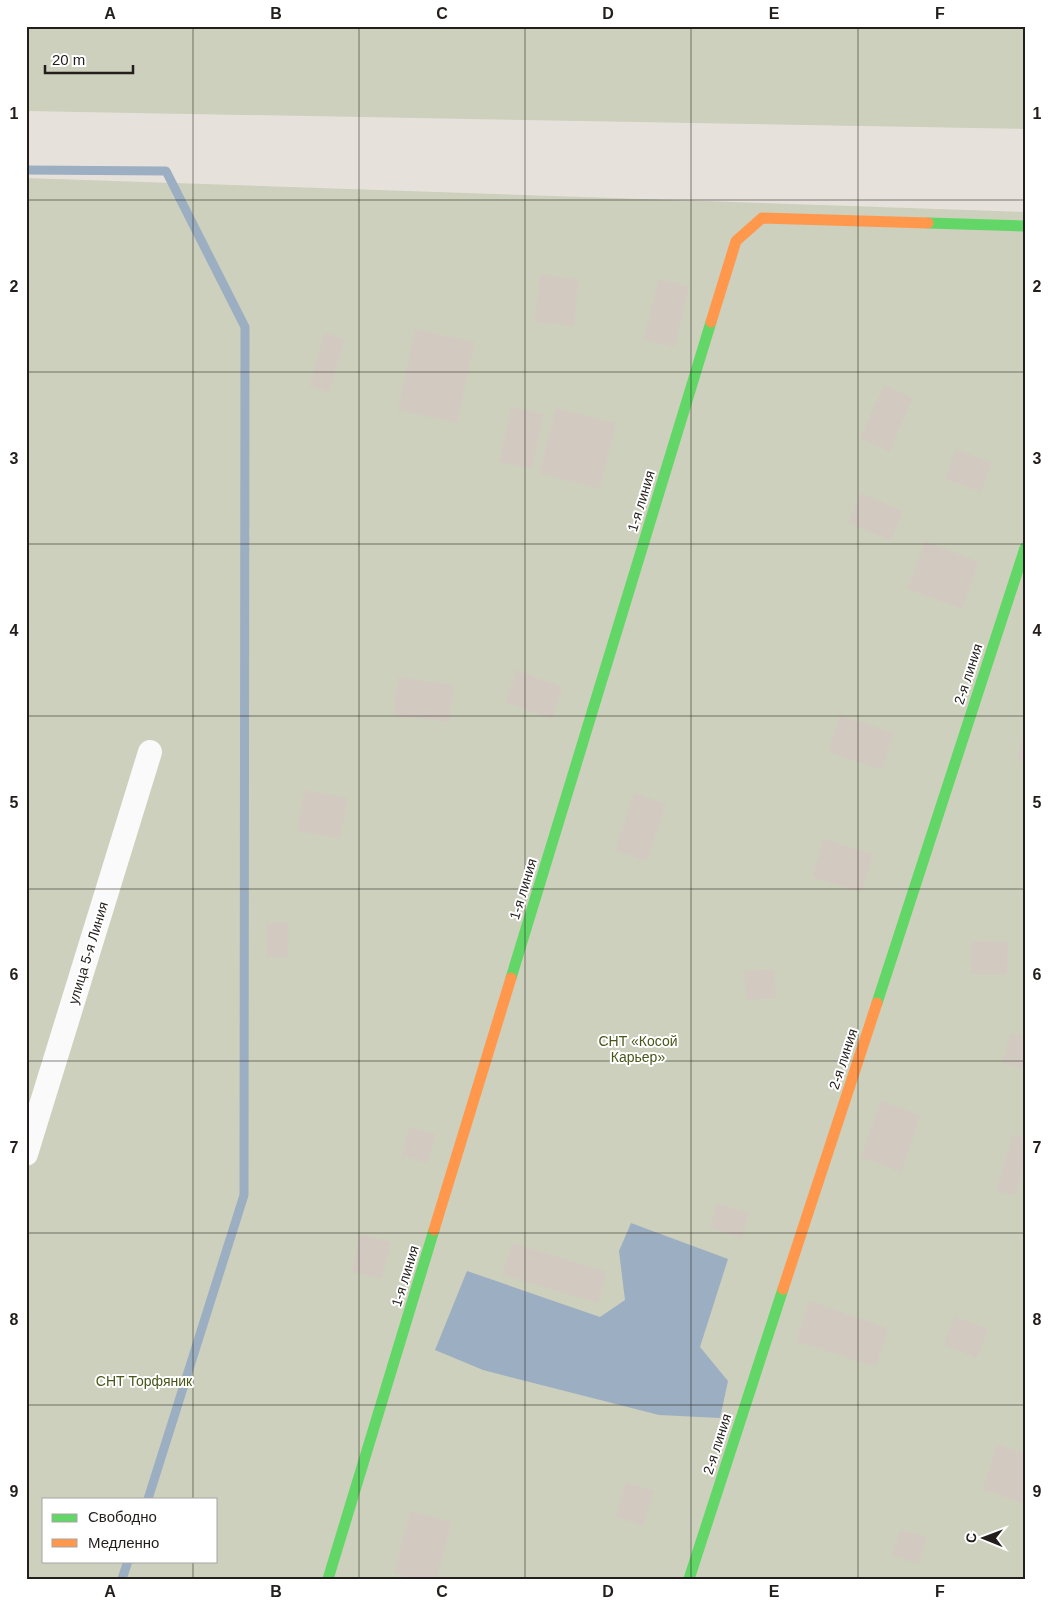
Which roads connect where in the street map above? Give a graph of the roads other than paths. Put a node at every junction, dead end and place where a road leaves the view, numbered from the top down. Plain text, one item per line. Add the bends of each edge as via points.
1 (1025, 226) edge
2 (1025, 548) edge
3 (150, 752) dead end
4 (26, 1154) edge
5 (328, 1579) edge
6 (689, 1579) edge

1 - 5 street, 1-я линия via 762,218 736,241
2 - 6 street, 2-я линия
3 - 4 street, улица 5-я Линия

